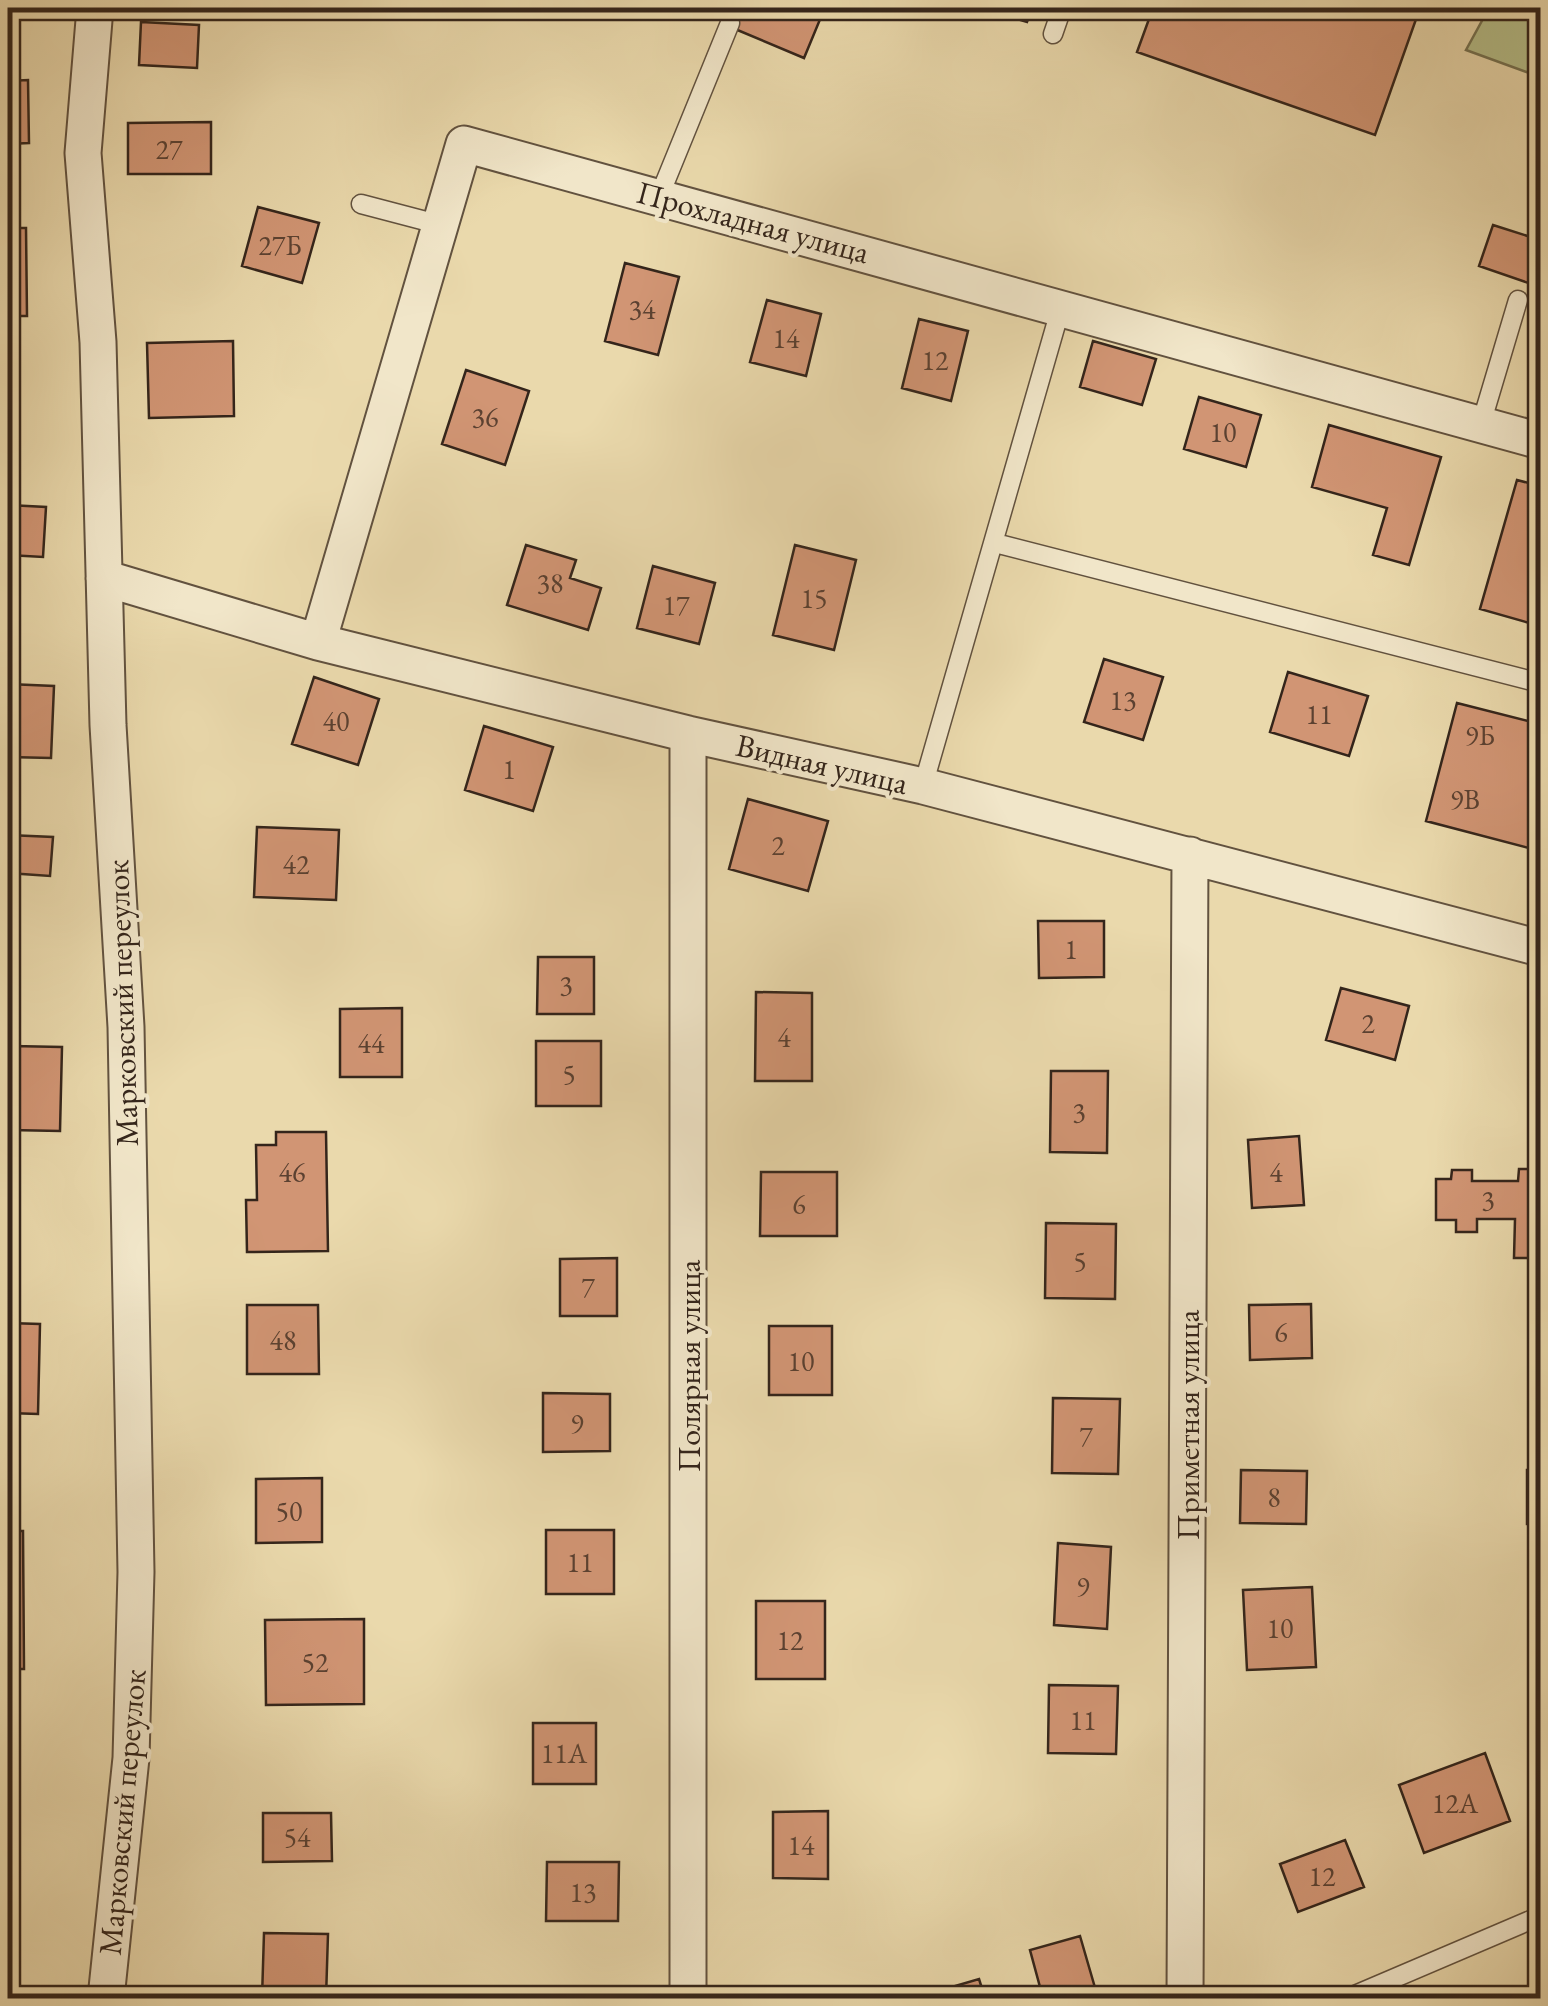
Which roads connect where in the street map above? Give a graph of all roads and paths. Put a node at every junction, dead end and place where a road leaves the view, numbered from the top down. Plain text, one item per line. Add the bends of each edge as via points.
1 (95, 8) edge
2 (1062, 8) edge
3 (730, 23) dead end
4 (1053, 34) dead end
5 (659, 197) junction
6 (361, 204) dead end
7 (441, 225) junction
8 (1518, 300) dead end
9 (1061, 307) junction
10 (1482, 424) junction
11 (1540, 441) edge
12 (995, 543) junction
13 (104, 578) junction
14 (318, 642) junction
15 (1540, 683) edge
16 (688, 734) junction
17 (923, 786) junction
18 (1190, 856) junction
19 (1540, 948) edge
20 (1540, 1916) edge
21 (1186, 1996) edge
22 (106, 1998) edge
23 (688, 1998) edge
24 (1348, 1998) edge

1 - 13 street, Марковский переулок via 83,153 98,342
2 - 4 lane
3 - 5 lane
5 - 7 street, Прохладная улица via 464,144
5 - 9 street, Прохладная улица
6 - 7 lane
7 - 14 street, Прохладная улица
8 - 10 lane
9 - 10 street, Прохладная улица
9 - 12 lane
10 - 11 street, Прохладная улица
12 - 15 lane
12 - 17 lane
13 - 14 street, Видная улица
13 - 22 street, Марковский переулок via 126,1028 136,1572 131,1758
14 - 16 street, Видная улица
16 - 17 street, Видная улица
16 - 23 street, Полярная улица
17 - 18 street, Видная улица
18 - 19 street, Видная улица
18 - 21 street, Приметная улица
20 - 24 lane

